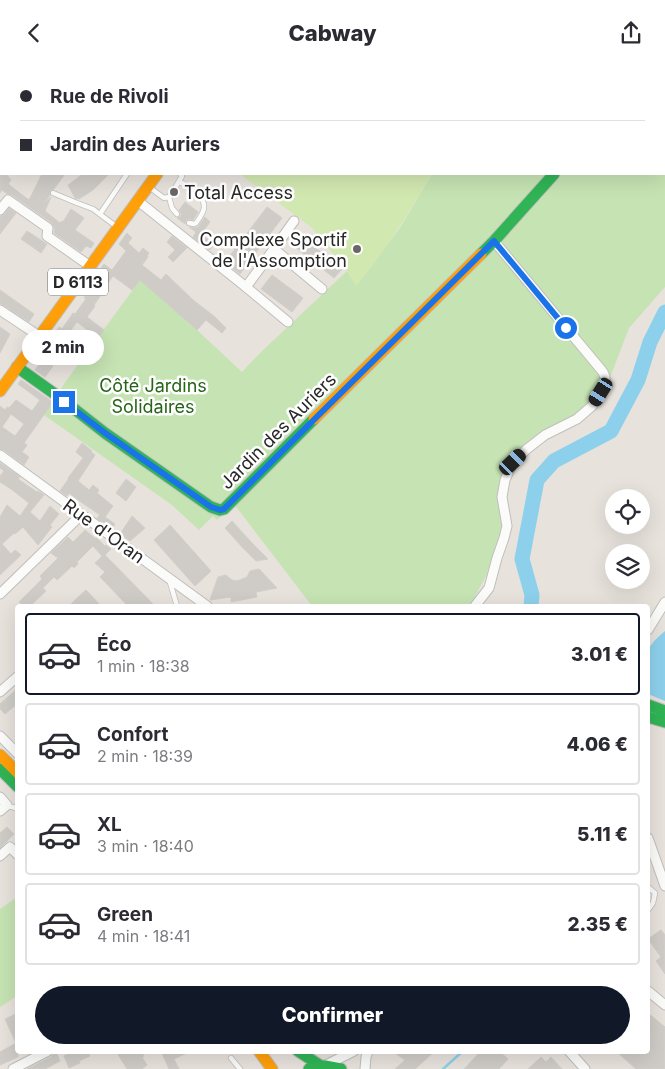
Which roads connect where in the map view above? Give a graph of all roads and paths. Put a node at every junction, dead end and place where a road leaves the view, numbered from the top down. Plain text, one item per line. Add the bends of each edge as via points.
1 (126, 175) edge
2 (181, 175) edge
3 (553, 175) edge
4 (148, 180) edge
5 (179, 182) junction
6 (175, 188) dead end
7 (53, 193) dead end
8 (138, 201) junction
9 (0, 210) edge
10 (100, 214) junction
11 (177, 214) dead end
12 (294, 221) dead end
13 (189, 223) dead end
14 (118, 227) junction
15 (494, 241) junction
16 (274, 249) junction
17 (90, 266) junction
18 (246, 287) junction
19 (322, 289) dead end
20 (0, 310) edge
21 (288, 321) dead end
22 (39, 335) junction
23 (17, 367) junction
24 (0, 391) edge
25 (0, 455) edge
26 (81, 515) junction
27 (168, 578) junction
28 (0, 594) edge
29 (665, 602) edge
30 (176, 604) edge
31 (205, 604) edge
32 (477, 604) edge
33 (650, 627) edge
34 (15, 679) edge
35 (0, 692) edge
36 (650, 706) edge
37 (665, 711) edge
38 (650, 718) edge
39 (665, 722) edge
40 (0, 736) edge
41 (0, 747) edge
42 (15, 751) edge
43 (0, 755) edge
44 (15, 762) edge
45 (0, 769) edge
46 (15, 770) edge
47 (15, 784) edge
48 (0, 797) edge
49 (4, 808) edge
50 (650, 844) edge
51 (15, 852) edge
52 (0, 856) edge
53 (665, 886) edge
54 (650, 889) edge
55 (650, 907) edge
56 (650, 993) edge
57 (665, 1005) edge
58 (42, 1054) edge
59 (261, 1054) edge
60 (302, 1054) edge
61 (347, 1054) edge
62 (368, 1054) edge
63 (571, 1054) edge
64 (231, 1058) dead end
65 (319, 1067) edge
66 (13, 1069) edge
67 (240, 1069) edge
68 (272, 1069) edge
69 (341, 1069) edge
70 (365, 1069) edge
71 (585, 1069) edge

1 - 10 lane
2 - 5 lane
3 - 15 street
4 - 8 street, D 6113
4 - 11 lane via 164,198 170,196
5 - 6 lane
5 - 13 lane via 199,196 204,204 196,223
7 - 10 lane
8 - 14 street, D 6113
8 - 18 street
9 - 17 street via 8,200 48,228 47,236
10 - 14 lane
12 - 16 street
14 - 17 street, D 6113
15 - 23 street, Jardin des Auriers via 224,509 211,507
15 - 32 street via 603,372 605,381 585,413 545,435 513,462 502,497 507,526 504,538 489,588
16 - 18 street
16 - 19 street
17 - 22 street, D 6113
18 - 21 street
20 - 22 street
22 - 23 street, D 6113
23 - 24 street, D 6113
25 - 26 street, Rue d'Oran
26 - 27 street, Rue d'Oran
26 - 28 street
27 - 30 lane
27 - 31 street, Rue d'Oran
29 - 33 street
34 - 35 street
36 - 37 street
38 - 39 street
40 - 42 street
41 - 44 street
43 - 46 street
45 - 47 street
48 - 49 street
50 - 53 street
51 - 52 street via 10,847
54 - 55 lane via 655,893
56 - 57 street
58 - 66 street
59 - 68 street
60 - 65 street
61 - 65 street
62 - 70 street
63 - 71 street
64 - 67 lane
65 - 69 street

